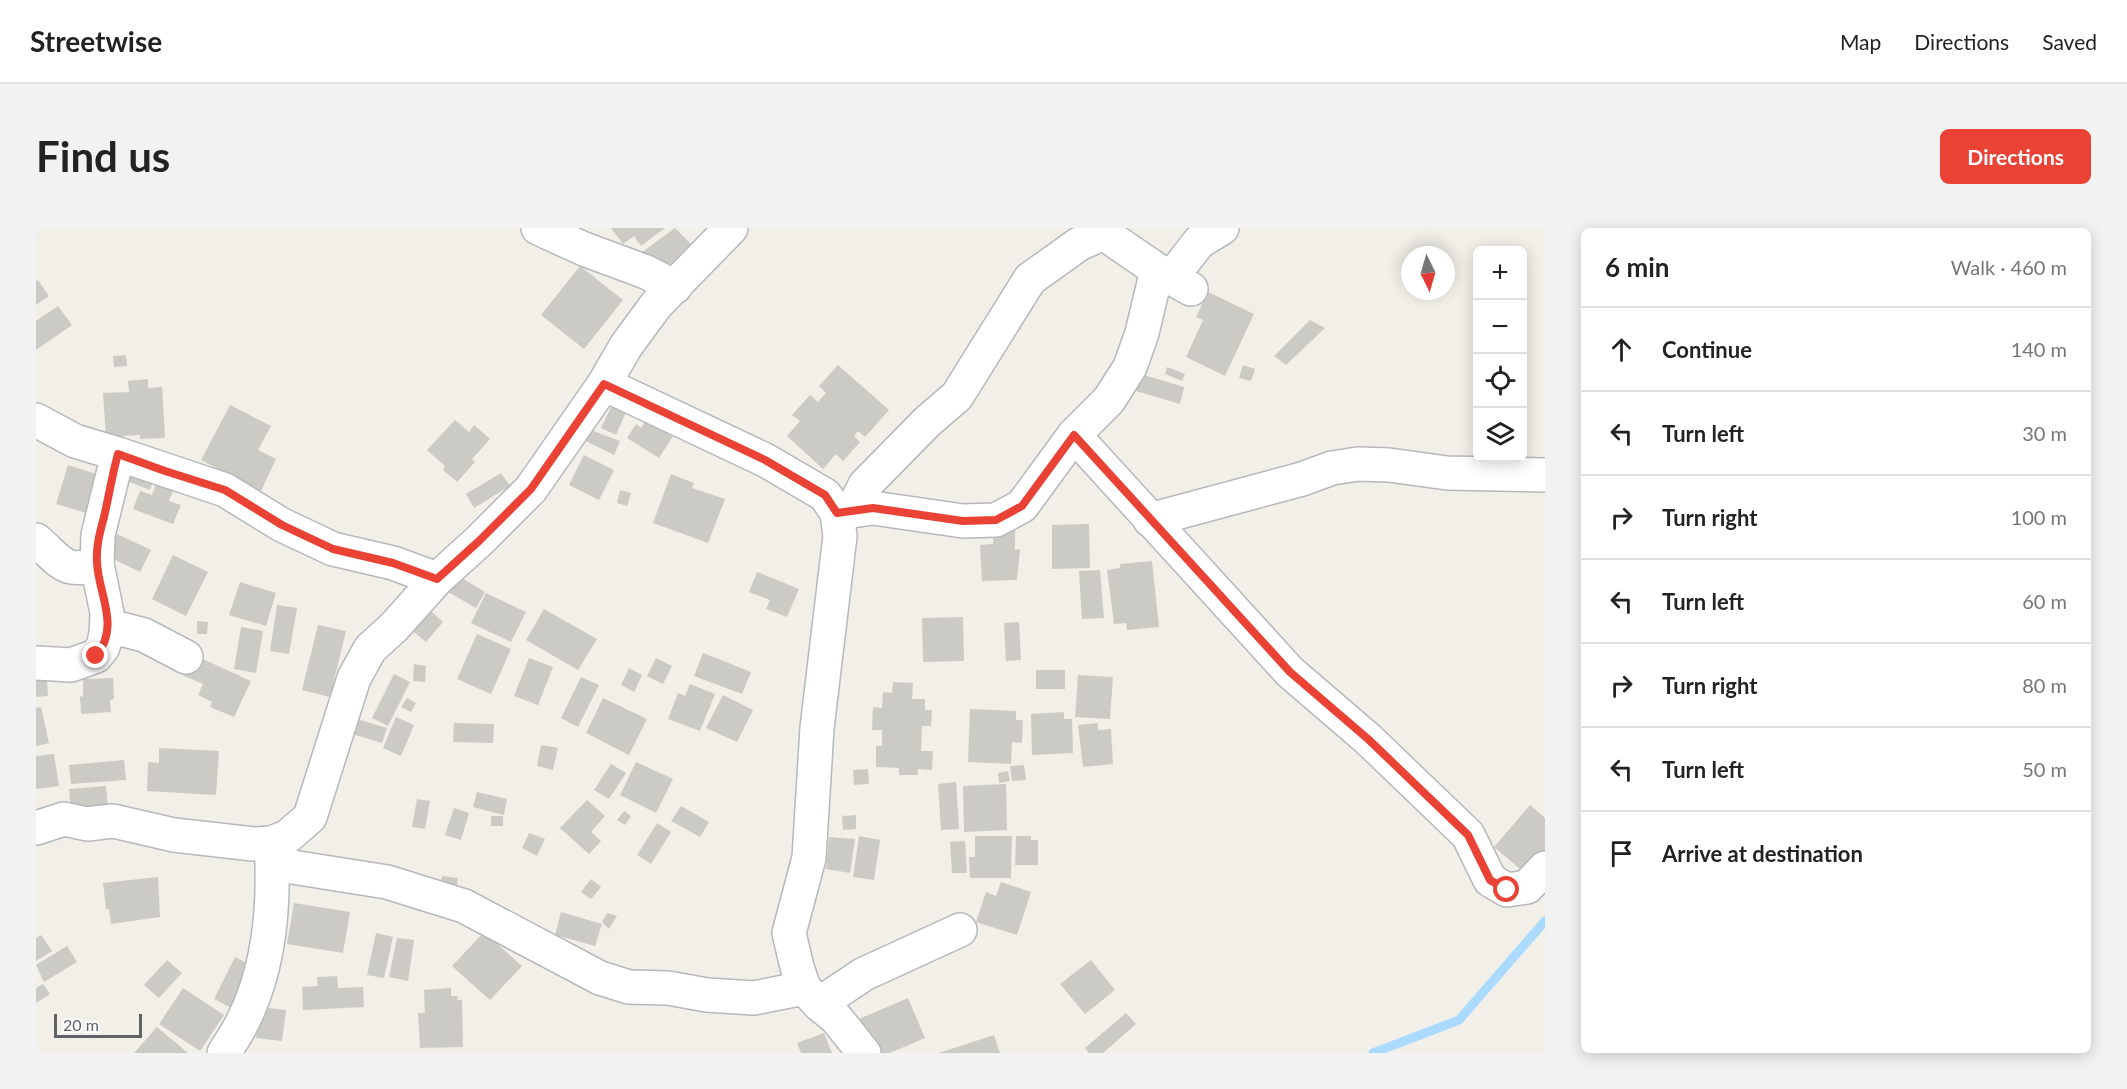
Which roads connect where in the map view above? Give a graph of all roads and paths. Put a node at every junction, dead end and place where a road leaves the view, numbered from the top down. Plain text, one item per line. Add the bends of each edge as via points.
1 (538, 228) edge
2 (731, 228) edge
3 (1222, 228) edge
4 (1100, 231) edge
5 (1173, 279) junction
6 (675, 287) junction
7 (604, 384) junction
8 (36, 420) edge
9 (1074, 435) junction
10 (118, 454) junction
11 (1545, 475) edge
12 (845, 512) junction
13 (1150, 520) junction
14 (36, 540) edge
15 (97, 564) junction
16 (437, 579) junction
17 (106, 634) junction
18 (186, 657) dead end
19 (36, 663) edge
20 (36, 828) edge
21 (272, 854) junction
22 (1545, 868) edge
23 (960, 930) dead end
24 (811, 996) junction
25 (224, 1053) edge
26 (864, 1053) edge

1 - 6 street
2 - 6 street
3 - 5 street via 1199,242
4 - 5 street
4 - 12 street via 1030,279 957,396 865,485
5 - 9 street via 1142,333 1130,367 1109,400
6 - 7 street via 656,305
7 - 12 street via 765,460 825,495
7 - 16 street via 531,489
8 - 10 street via 75,441
9 - 12 street via 1022,506 996,520 953,520 873,508
9 - 13 street
10 - 15 street via 98,535
10 - 16 street via 225,490 282,525 333,549 393,563
11 - 13 street via 1447,473 1358,464
12 - 24 street via 817,728 809,858 789,933 797,967
13 - 22 street via 1290,672 1368,739 1468,835 1490,880 1507,890 1527,887
14 - 15 street via 68,567 80,570
15 - 17 street via 107,613
16 - 21 street via 370,650 354,678 310,817
17 - 18 street via 121,629 144,635
17 - 19 street via 96,656 83,662
20 - 21 street via 64,819 87,824 113,821 174,835 253,844
21 - 24 street via 387,882 464,906 600,978 629,987 754,998
21 - 25 street via 267,948 243,1022
23 - 24 street
24 - 26 street via 836,1018

